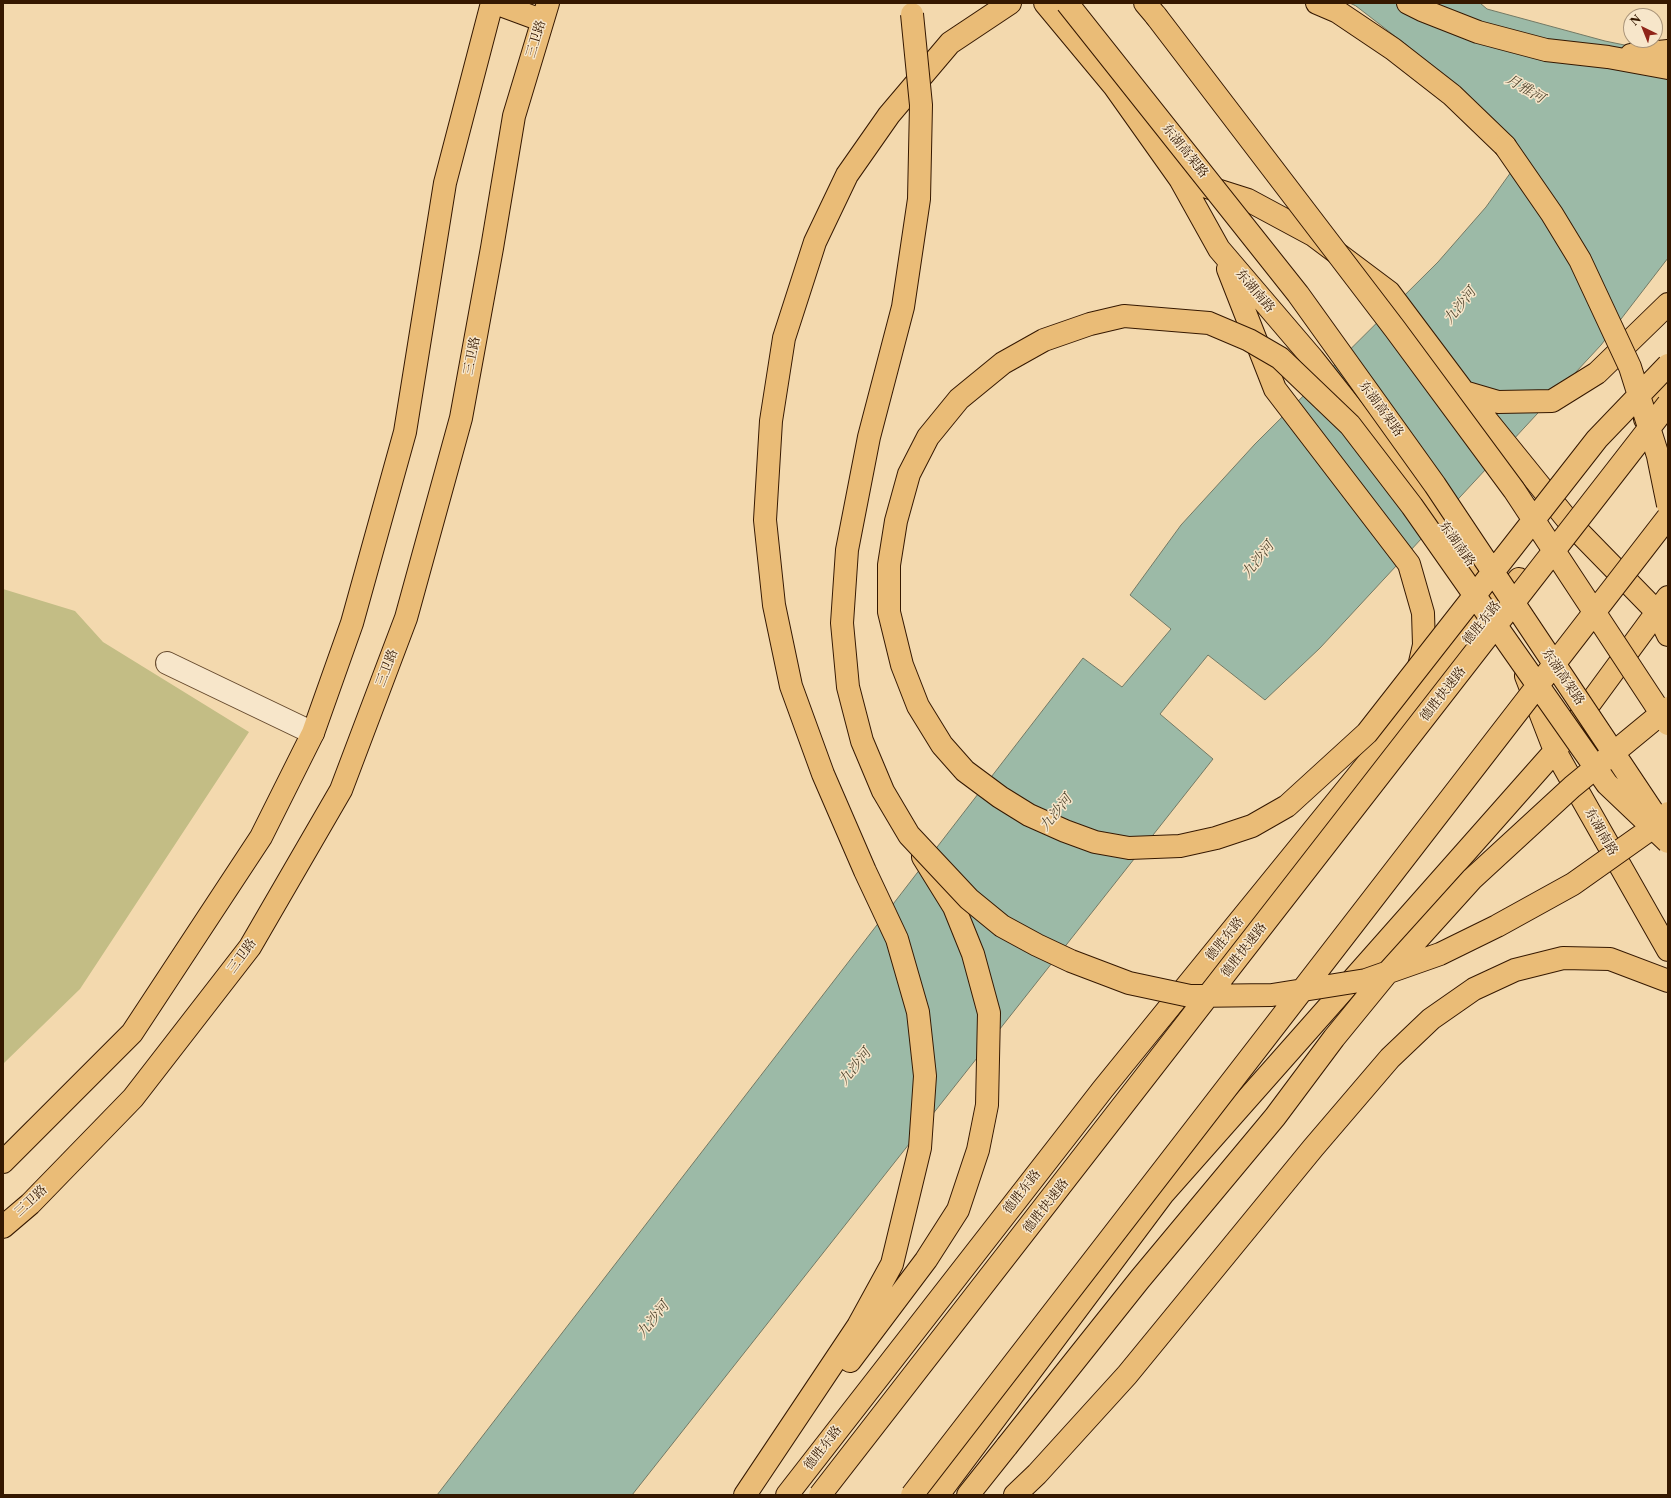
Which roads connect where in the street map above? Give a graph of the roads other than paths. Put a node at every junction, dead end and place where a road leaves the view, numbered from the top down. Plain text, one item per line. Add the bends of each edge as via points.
1 (494, 3) edge
2 (910, 3) edge
3 (1010, 3) edge
4 (1045, 3) edge
5 (1067, 3) edge
6 (1145, 3) edge
7 (1317, 3) edge
8 (1408, 3) edge
9 (544, 12) edge
10 (1668, 51) edge
11 (1608, 58) junction
12 (1668, 68) edge
13 (1180, 179) junction
14 (1219, 249) junction
15 (1668, 304) edge
16 (1668, 365) edge
17 (1668, 388) edge
18 (1464, 392) junction
19 (1668, 404) edge
20 (1668, 505) edge
21 (1668, 517) edge
22 (1570, 522) junction
23 (1498, 603) junction
24 (1662, 605) edge
25 (1668, 635) edge
26 (167, 663) dead end
27 (1668, 708) edge
28 (1406, 716) junction
29 (1668, 724) edge
30 (313, 733) junction
31 (1555, 751) junction
32 (1668, 813) edge
33 (1668, 835) edge
34 (909, 836) junction
35 (1668, 842) edge
36 (1668, 950) edge
37 (1388, 972) junction
38 (1668, 981) edge
39 (3, 1162) edge
40 (3, 1227) edge
41 (749, 1490) edge
42 (787, 1495) edge
43 (820, 1495) edge
44 (912, 1495) edge
45 (938, 1495) edge
46 (968, 1495) edge
47 (1015, 1495) edge

1 - 9 main road
1 - 30 main road via 445,183 404,432 352,623
2 - 34 main road, bridge via 921,105 919,199 903,307 869,437 847,550 842,623 848,687 862,741 883,791
3 - 41 main road via 950,43 889,115 847,175 815,242 784,338 771,421 765,520 774,606 791,686 820,767 897,939 918,1012 926,1076 920,1148 892,1264 858,1326
4 - 13 main road, 东湖南路 via 1114,86
5 - 33 main road, 东湖高架路, bridge via 1308,306 1435,485
6 - 29 main road, bridge via 1395,329 1514,490
7 - 20 main road, bridge via 1338,12 1393,49 1452,95 1505,146 1580,260 1630,367 1658,456
8 - 11 main road via 1478,32 1546,50
9 - 40 main road, 三卫路 via 514,116 461,418 406,618 341,790 250,947 133,1098 30,1204
10 - 11 main road
11 - 12 main road
13 - 14 main road, 东湖南路
13 - 18 main road via 1248,200 1313,235 1389,292
14 - 23 main road, 东湖南路 via 1313,359 1453,536
14 - 28 main road via 1276,389 1409,564 1423,613 1424,645
15 - 18 main road via 1597,373 1552,401 1498,402
16 - 35 main road, bridge via 1597,439 1480,589 1475,595 1470,601 1441,639 1367,732 1287,806 1252,826 1216,838 1180,846 1128,848 1094,842 1065,832 1000,798 965,772 942,745 918,706 902,665 889,612 889,566 896,521 909,474 928,437 959,399 1003,363 1044,340 1090,324 1124,316 1209,323 1249,340 1280,358 1350,426 1412,506 1466,584 1471,590 1475,596 1607,784
17 - 22 main road, 德胜东路
18 - 22 main road
19 - 43 main road, 德胜快速路, bridge
21 - 44 main road, bridge
22 - 23 main road, 德胜东路
22 - 24 main road
23 - 28 main road, 德胜东路
23 - 31 main road, 东湖南路
24 - 25 main road
24 - 31 main road
26 - 30 lane
27 - 37 main road, bridge via 1572,788 1478,874
28 - 42 main road, 德胜东路 via 1103,1089
30 - 39 main road via 261,837 132,1033
31 - 36 main road, 东湖南路
31 - 45 main road via 1164,1194
32 - 37 main road, bridge via 1645,833 1573,884 1440,954
34 - 37 main road, bridge via 969,899 1002,926 1071,961 1129,983 1190,996 1272,995 1366,980
34 - 41 main road, bridge via 954,907 973,954 989,1013 987,1105 978,1150 958,1210 926,1260
37 - 46 main road, bridge via 1334,1038 1275,1117 1140,1279
38 - 47 main road via 1610,959 1563,958 1515,970 1474,989 1431,1019 1390,1058 1313,1148 1127,1375

